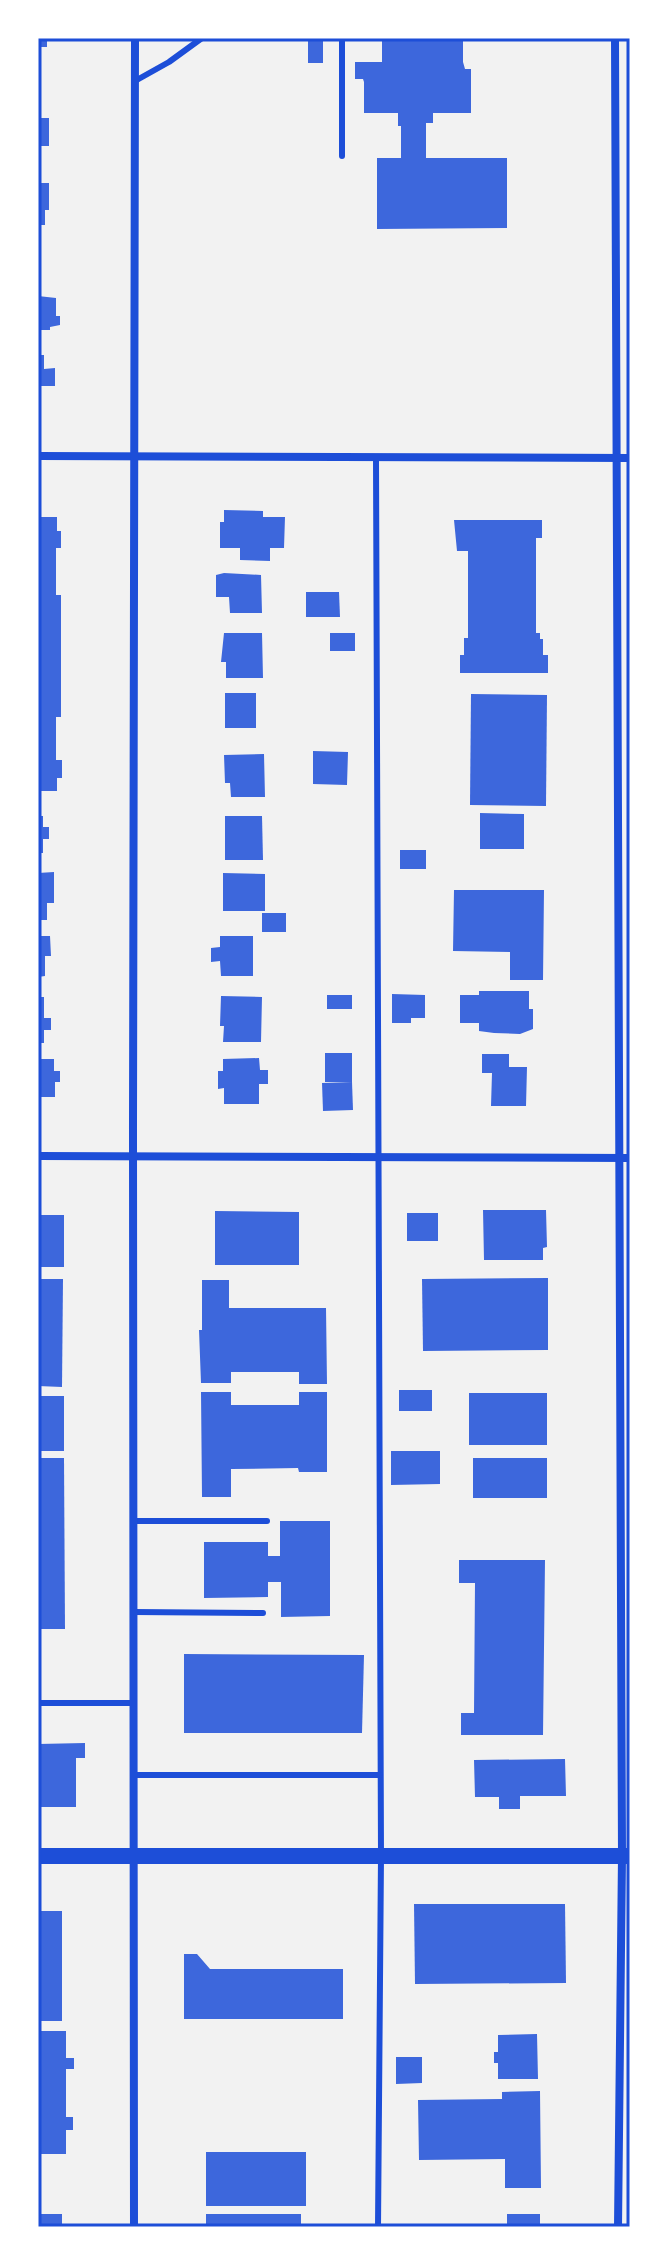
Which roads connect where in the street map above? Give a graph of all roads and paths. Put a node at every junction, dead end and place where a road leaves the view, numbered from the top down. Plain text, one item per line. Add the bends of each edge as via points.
1 (135, 38) edge
2 (202, 38) edge
3 (342, 38) edge
4 (615, 38) edge
5 (134, 82) junction
6 (342, 156) dead end
7 (38, 456) edge
8 (132, 457) junction
9 (376, 458) junction
10 (618, 458) junction
11 (630, 458) edge
12 (38, 1156) edge
13 (134, 1156) junction
14 (377, 1157) junction
15 (625, 1158) edge
16 (135, 1521) junction
17 (267, 1521) dead end
18 (134, 1612) junction
19 (263, 1613) dead end
20 (38, 1703) edge
21 (134, 1703) junction
22 (625, 1751) edge
23 (134, 1775) junction
24 (380, 1775) junction
25 (38, 1856) edge
26 (134, 1856) junction
27 (381, 1856) junction
28 (626, 1856) edge
29 (134, 2227) edge
30 (378, 2227) edge
31 (618, 2227) edge

1 - 5 street
2 - 5 lane
3 - 6 lane
4 - 10 street
5 - 8 street
7 - 8 street
8 - 9 street
8 - 13 street
9 - 10 street
9 - 14 lane
10 - 11 street
10 - 15 street
12 - 13 street
13 - 14 street
13 - 16 street
14 - 15 street
14 - 24 lane
15 - 22 street
16 - 17 lane
16 - 18 street
18 - 19 lane
18 - 21 street
20 - 21 lane
21 - 23 street
22 - 28 street
23 - 24 lane
23 - 26 street
24 - 27 lane
25 - 26 main road
26 - 27 main road
26 - 29 street
27 - 28 main road
27 - 30 lane
28 - 31 street

